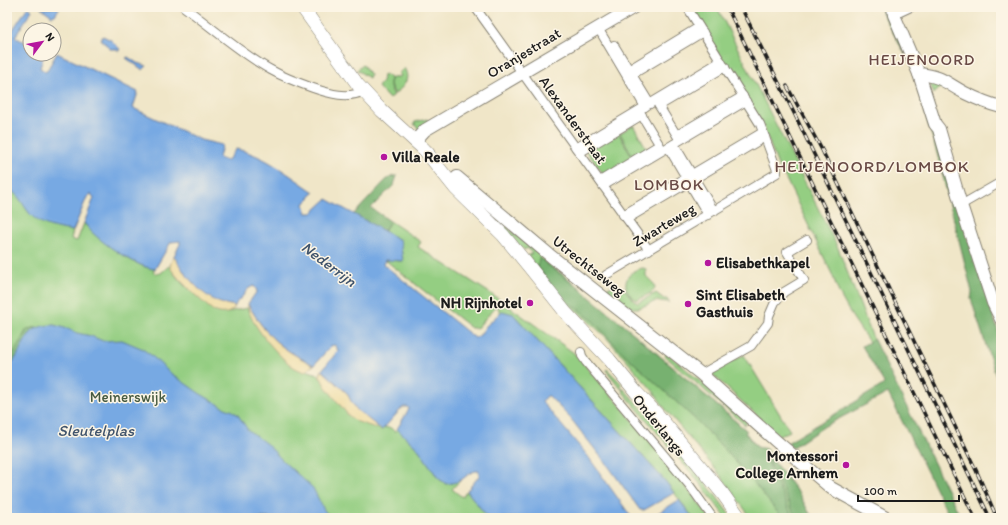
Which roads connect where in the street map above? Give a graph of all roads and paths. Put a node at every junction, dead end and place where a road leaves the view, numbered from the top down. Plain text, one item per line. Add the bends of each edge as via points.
1 (184, 7) edge
2 (475, 7) edge
3 (634, 7) edge
4 (687, 7) edge
5 (911, 7) edge
6 (305, 8) edge
7 (894, 11) edge
8 (600, 27) junction
9 (701, 29) junction
10 (723, 64) junction
11 (521, 73) junction
12 (628, 73) junction
13 (919, 74) junction
14 (364, 92) junction
15 (744, 98) junction
16 (648, 107) junction
17 (1001, 107) edge
18 (764, 134) junction
19 (670, 144) junction
20 (419, 145) junction
21 (578, 150) junction
22 (457, 177) junction
23 (691, 178) junction
24 (1001, 182) edge
25 (602, 184) junction
26 (961, 204) junction
27 (480, 212) junction
28 (711, 213) junction
29 (625, 217) junction
30 (807, 240) dead end
31 (649, 250) junction
32 (606, 275) dead end
33 (1001, 319) edge
34 (581, 352) dead end
35 (701, 374) junction
36 (713, 518) edge
37 (740, 518) edge
38 (886, 518) edge

1 - 14 street via 272,71 322,91 353,96
2 - 11 street, Alexanderstraat
3 - 8 street, Oranjestraat
4 - 9 street
5 - 7 street
6 - 14 main road, Utrechtseweg
7 - 13 street
8 - 11 street, Oranjestraat
8 - 12 street
9 - 10 street
9 - 12 street
10 - 15 street
10 - 16 street
11 - 20 street, Oranjestraat via 425,130
11 - 21 street, Alexanderstraat
12 - 16 street
13 - 17 street via 940,78 978,99
13 - 26 street via 939,129
14 - 20 main road, Utrechtseweg
15 - 18 street
15 - 19 street
16 - 19 street
16 - 19 street
16 - 21 street
18 - 23 street
18 - 28 street, Zwarteweg via 777,174
19 - 23 street
19 - 25 street
20 - 22 main road, Utrechtseweg
20 - 27 main road, Onderlangs via 455,188
21 - 25 street, Alexanderstraat
22 - 27 main road, Onderlangs via 467,197
22 - 35 street, Utrechtseweg via 552,257
23 - 28 street
23 - 29 street
24 - 26 street
25 - 29 street, Alexanderstraat
26 - 33 street
27 - 37 main road, Onderlangs via 503,235 577,325 604,364 636,392 695,459
28 - 31 street, Zwarteweg
29 - 31 street, Alexanderstraat
30 - 35 street via 788,252 804,280 784,292 775,302 768,323 751,346
31 - 32 street, Zwarteweg
34 - 36 street, Onderlangs via 586,362 690,486
35 - 38 street, Utrechtseweg via 831,488

